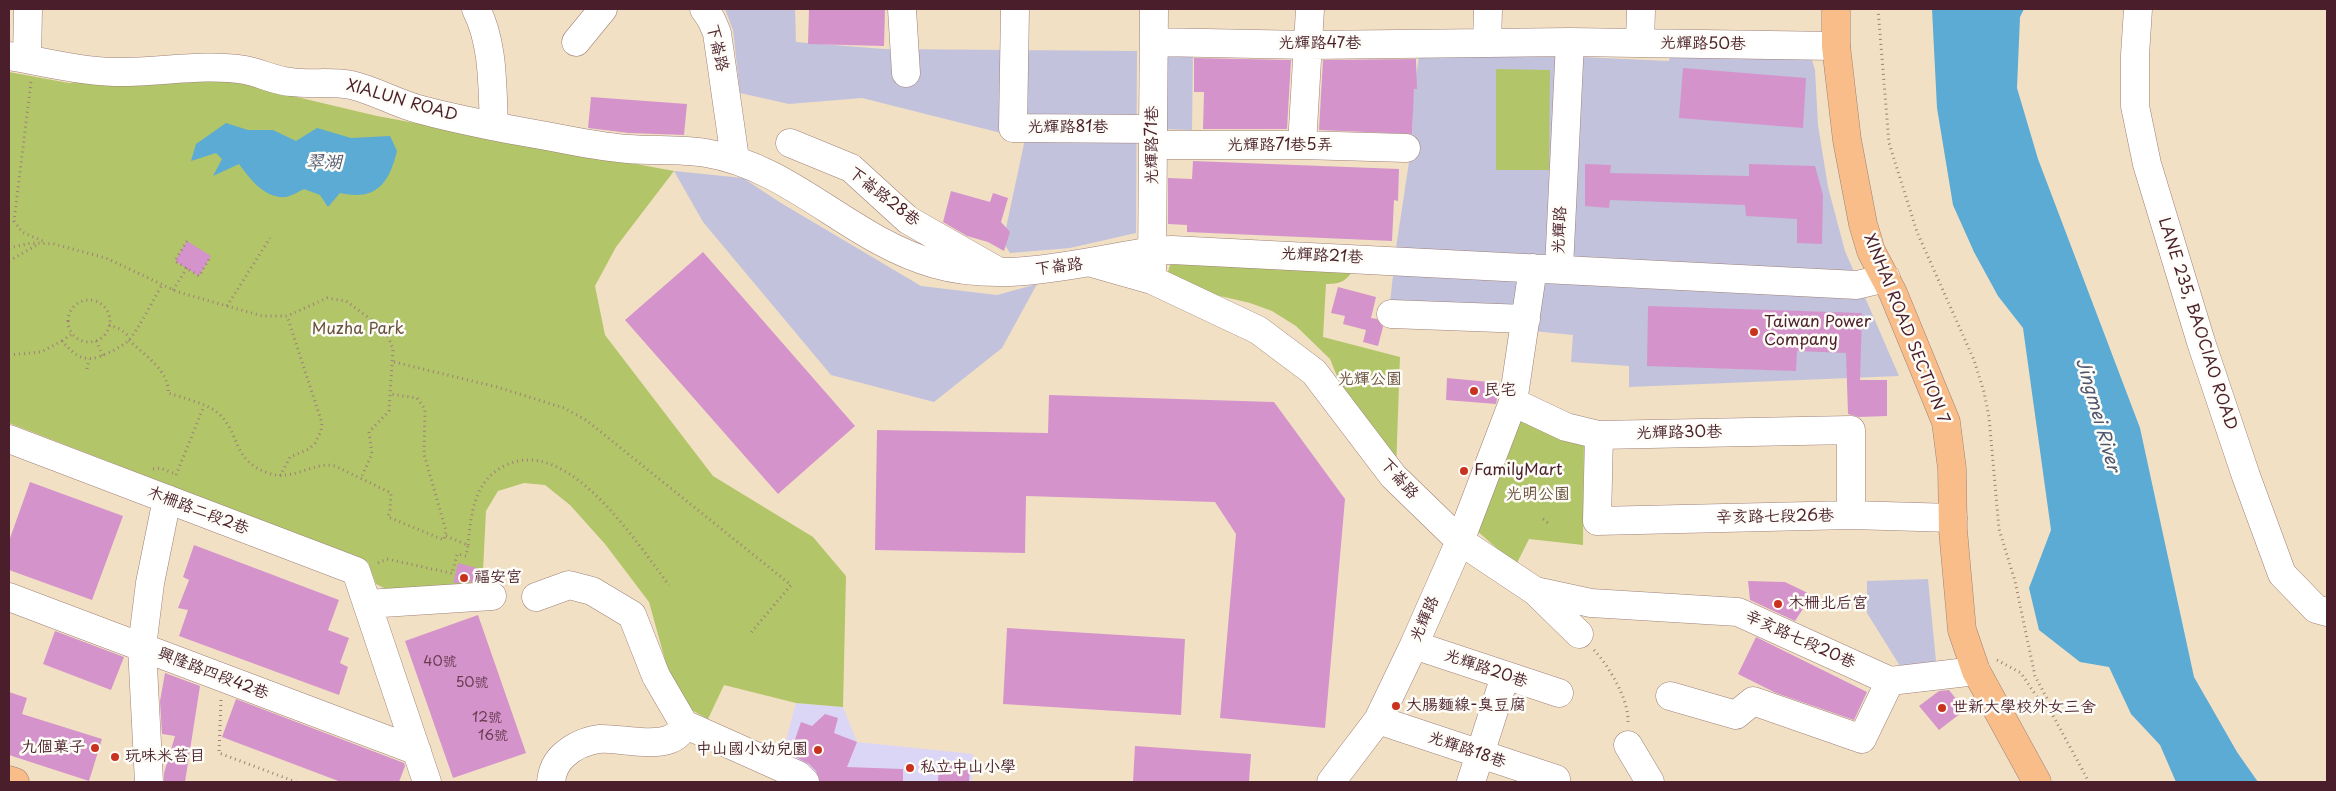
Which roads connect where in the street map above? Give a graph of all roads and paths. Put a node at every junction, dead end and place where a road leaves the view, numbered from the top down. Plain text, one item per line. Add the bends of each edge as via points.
1 (28, 9) edge
2 (476, 9) edge
3 (603, 9) edge
4 (704, 9) edge
5 (902, 9) edge
6 (1015, 9) edge
7 (1154, 9) edge
8 (1310, 9) edge
9 (1488, 9) edge
10 (1641, 9) edge
11 (1836, 9) edge
12 (1878, 9) edge
13 (2138, 9) edge
14 (576, 42) dead end
15 (1154, 42) junction
16 (1570, 42) junction
17 (1487, 43) junction
18 (1640, 43) junction
19 (1309, 45) junction
20 (1836, 46) junction
21 (18, 57) edge
22 (906, 73) dead end
23 (494, 126) junction
24 (1153, 137) junction
25 (790, 142) dead end
26 (1302, 145) junction
27 (1406, 148) dead end
28 (735, 159) junction
29 (270, 238) dead end
30 (187, 241) dead end
31 (45, 242) junction
32 (9, 248) edge
33 (1152, 251) junction
34 (211, 256) dead end
35 (9, 261) edge
36 (1085, 261) junction
37 (187, 268) junction
38 (1546, 268) junction
39 (1000, 273) junction
40 (1886, 278) junction
41 (1152, 280) junction
42 (162, 285) junction
43 (173, 290) junction
44 (227, 306) junction
45 (1391, 314) dead end
46 (287, 316) junction
47 (1526, 319) junction
48 (109, 325) junction
49 (72, 334) junction
50 (130, 339) junction
51 (62, 341) junction
52 (96, 341) junction
53 (9, 355) edge
54 (103, 356) junction
55 (89, 360) junction
56 (394, 362) junction
57 (87, 368) dead end
58 (390, 394) junction
59 (1513, 402) junction
60 (204, 406) junction
61 (1599, 435) junction
62 (9, 439) edge
63 (160, 468) dead end
64 (280, 476) junction
65 (361, 478) junction
66 (171, 487) junction
67 (1851, 515) junction
68 (1953, 518) junction
69 (1543, 519) dead end
70 (1548, 524) dead end
71 (446, 536) junction
72 (1460, 541) junction
73 (468, 545) junction
74 (356, 571) junction
75 (452, 582) junction
76 (669, 585) dead end
77 (1535, 591) junction
78 (492, 596) dead end
79 (9, 597) edge
80 (536, 597) dead end
81 (367, 604) junction
82 (2327, 612) edge
83 (1579, 634) joint
84 (749, 635) dead end
85 (1414, 645) junction
86 (142, 647) junction
87 (1986, 665) junction
88 (1505, 676) junction
89 (221, 677) junction
90 (1890, 681) junction
91 (1559, 693) dead end
92 (1670, 696) dead end
93 (2051, 712) junction
94 (1378, 720) junction
95 (684, 724) junction
96 (1628, 745) joint
97 (417, 751) junction
98 (1479, 754) junction
99 (1556, 779) dead end
100 (9, 780) edge
101 (15, 782) edge
102 (149, 782) edge
103 (296, 782) edge
104 (427, 782) edge
105 (551, 782) edge
106 (806, 782) edge
107 (1331, 782) edge
108 (1471, 782) edge
109 (1650, 782) edge
110 (2037, 782) edge
111 (2088, 782) edge

1 - 21 street
2 - 23 street via 483,23 490,61
3 - 14 street
4 - 28 street, 下崙路 via 717,33
5 - 22 street
6 - 24 street, 光輝路81巷 via 1013,128
7 - 15 street, 光輝路71巷
8 - 19 street
9 - 17 street
10 - 18 street
11 - 20 main road, XINHAI ROAD SECTION 7
12 - 93 path via 1889,143 1916,232 1974,360 1984,392 1990,417 1999,528 2015,581 2035,676
13 - 82 street, LANE 235, BAOCIAO ROAD via 2135,106 2147,164 2201,342 2282,574 2316,609
15 - 19 street, 光輝路47巷
15 - 24 street, 光輝路71巷
16 - 17 street
16 - 18 street, 光輝路50巷
16 - 38 street, 光輝路
17 - 19 street, 光輝路47巷
18 - 20 street, 光輝路50巷
19 - 26 street
20 - 40 main road, XINHAI ROAD SECTION 7 via 1847,140 1863,224
21 - 23 street, XIALUN ROAD via 111,72 247,70 293,83 336,83 364,89 414,108
21 - 31 path via 33,66 14,221 22,232
23 - 28 street, XIALUN ROAD via 625,149 704,152
24 - 26 street, 光輝路71巷5弄
24 - 33 street, 光輝路71巷
25 - 39 street, 下崙路28巷 via 851,168 908,220
26 - 27 street, 光輝路71巷5弄
28 - 39 street, 下崙路 via 801,190 906,253 932,264
29 - 44 path
30 - 37 path via 175,261
31 - 32 path
31 - 35 path
31 - 42 path via 106,258
33 - 36 street, 光輝路21巷
33 - 38 street, 光輝路21巷 via 1212,251
33 - 41 street, 光輝路71巷
34 - 37 path via 199,276
36 - 39 street, 下崙路
36 - 41 street, 下崙路
37 - 43 path
38 - 40 street, 光輝路 via 1857,284
38 - 47 street, 光輝路
40 - 68 main road, XINHAI ROAD SECTION 7 via 1946,422 1952,469
41 - 72 street, 下崙路 via 1258,330 1314,372 1393,476
42 - 43 path
42 - 50 path
43 - 44 path
44 - 46 path via 262,316
45 - 47 street
46 - 56 path via 327,298 346,301 386,331
46 - 64 path via 322,422 315,443 290,457
47 - 59 street, 光輝路
48 - 49 path via 105,307 85,300 78,302 69,313 67,320
48 - 50 path
48 - 52 path via 106,333
49 - 51 path
49 - 52 path via 83,341
50 - 54 path
50 - 60 path via 163,374 168,393
51 - 53 path via 42,352
51 - 55 path via 72,352
52 - 54 path
54 - 55 path
55 - 57 path
56 - 58 path
56 - 84 path via 498,387 564,408 586,420 791,585
58 - 65 path via 389,411 369,432 372,454
58 - 71 path via 417,398 425,409 424,454
59 - 61 street, 光輝路30巷 via 1566,427
59 - 72 street, 光輝路
60 - 64 path via 222,417 239,452 247,461 258,469
60 - 66 path
61 - 67 street, 光輝路30巷 via 1851,430
61 - 67 street, 辛亥路七段26巷 via 1598,521
62 - 66 street, 木柵路二段2巷
63 - 66 path
64 - 65 path via 295,475 327,464
65 - 71 path via 391,493 388,517 444,540
66 - 74 street, 木柵路二段2巷
66 - 86 street via 150,583
67 - 68 street, 辛亥路七段26巷
68 - 87 main road, XINHAI ROAD SECTION 7 via 1962,630
69 - 70 path
71 - 73 path
72 - 77 street, 下崙路
72 - 85 street, 光輝路
73 - 75 path via 466,556 457,554
73 - 76 path via 470,514 488,478 510,463 542,461 574,476 606,504
74 - 75 path via 387,560
74 - 81 street
75 - 78 street
75 - 81 street
77 - 83 street
77 - 90 street, 辛亥路七段20巷 via 1591,602 1738,612
79 - 86 street, 興隆路四段42巷
80 - 95 street via 569,585 592,591 632,615 656,676
81 - 97 street
83 - 96 path via 1605,661 1626,705
85 - 88 street, 光輝路20巷
85 - 94 street, 光輝路
86 - 89 street, 興隆路四段42巷
86 - 102 street
87 - 90 street
87 - 93 path via 2021,673 2042,706
87 - 110 main road, XINHAI ROAD SECTION 7
88 - 91 street, 光輝路20巷
88 - 98 street
89 - 97 street, 興隆路四段42巷
89 - 103 path via 219,753
90 - 92 street via 1862,739 1753,701 1736,715
93 - 111 path
94 - 98 street, 光輝路18巷
94 - 107 street, 光輝路
95 - 105 street via 682,731 669,740 652,743 599,739 575,745 560,759
95 - 106 street via 798,775
96 - 109 street
97 - 104 street
98 - 99 street, 光輝路18巷
98 - 108 street
100 - 101 main road

